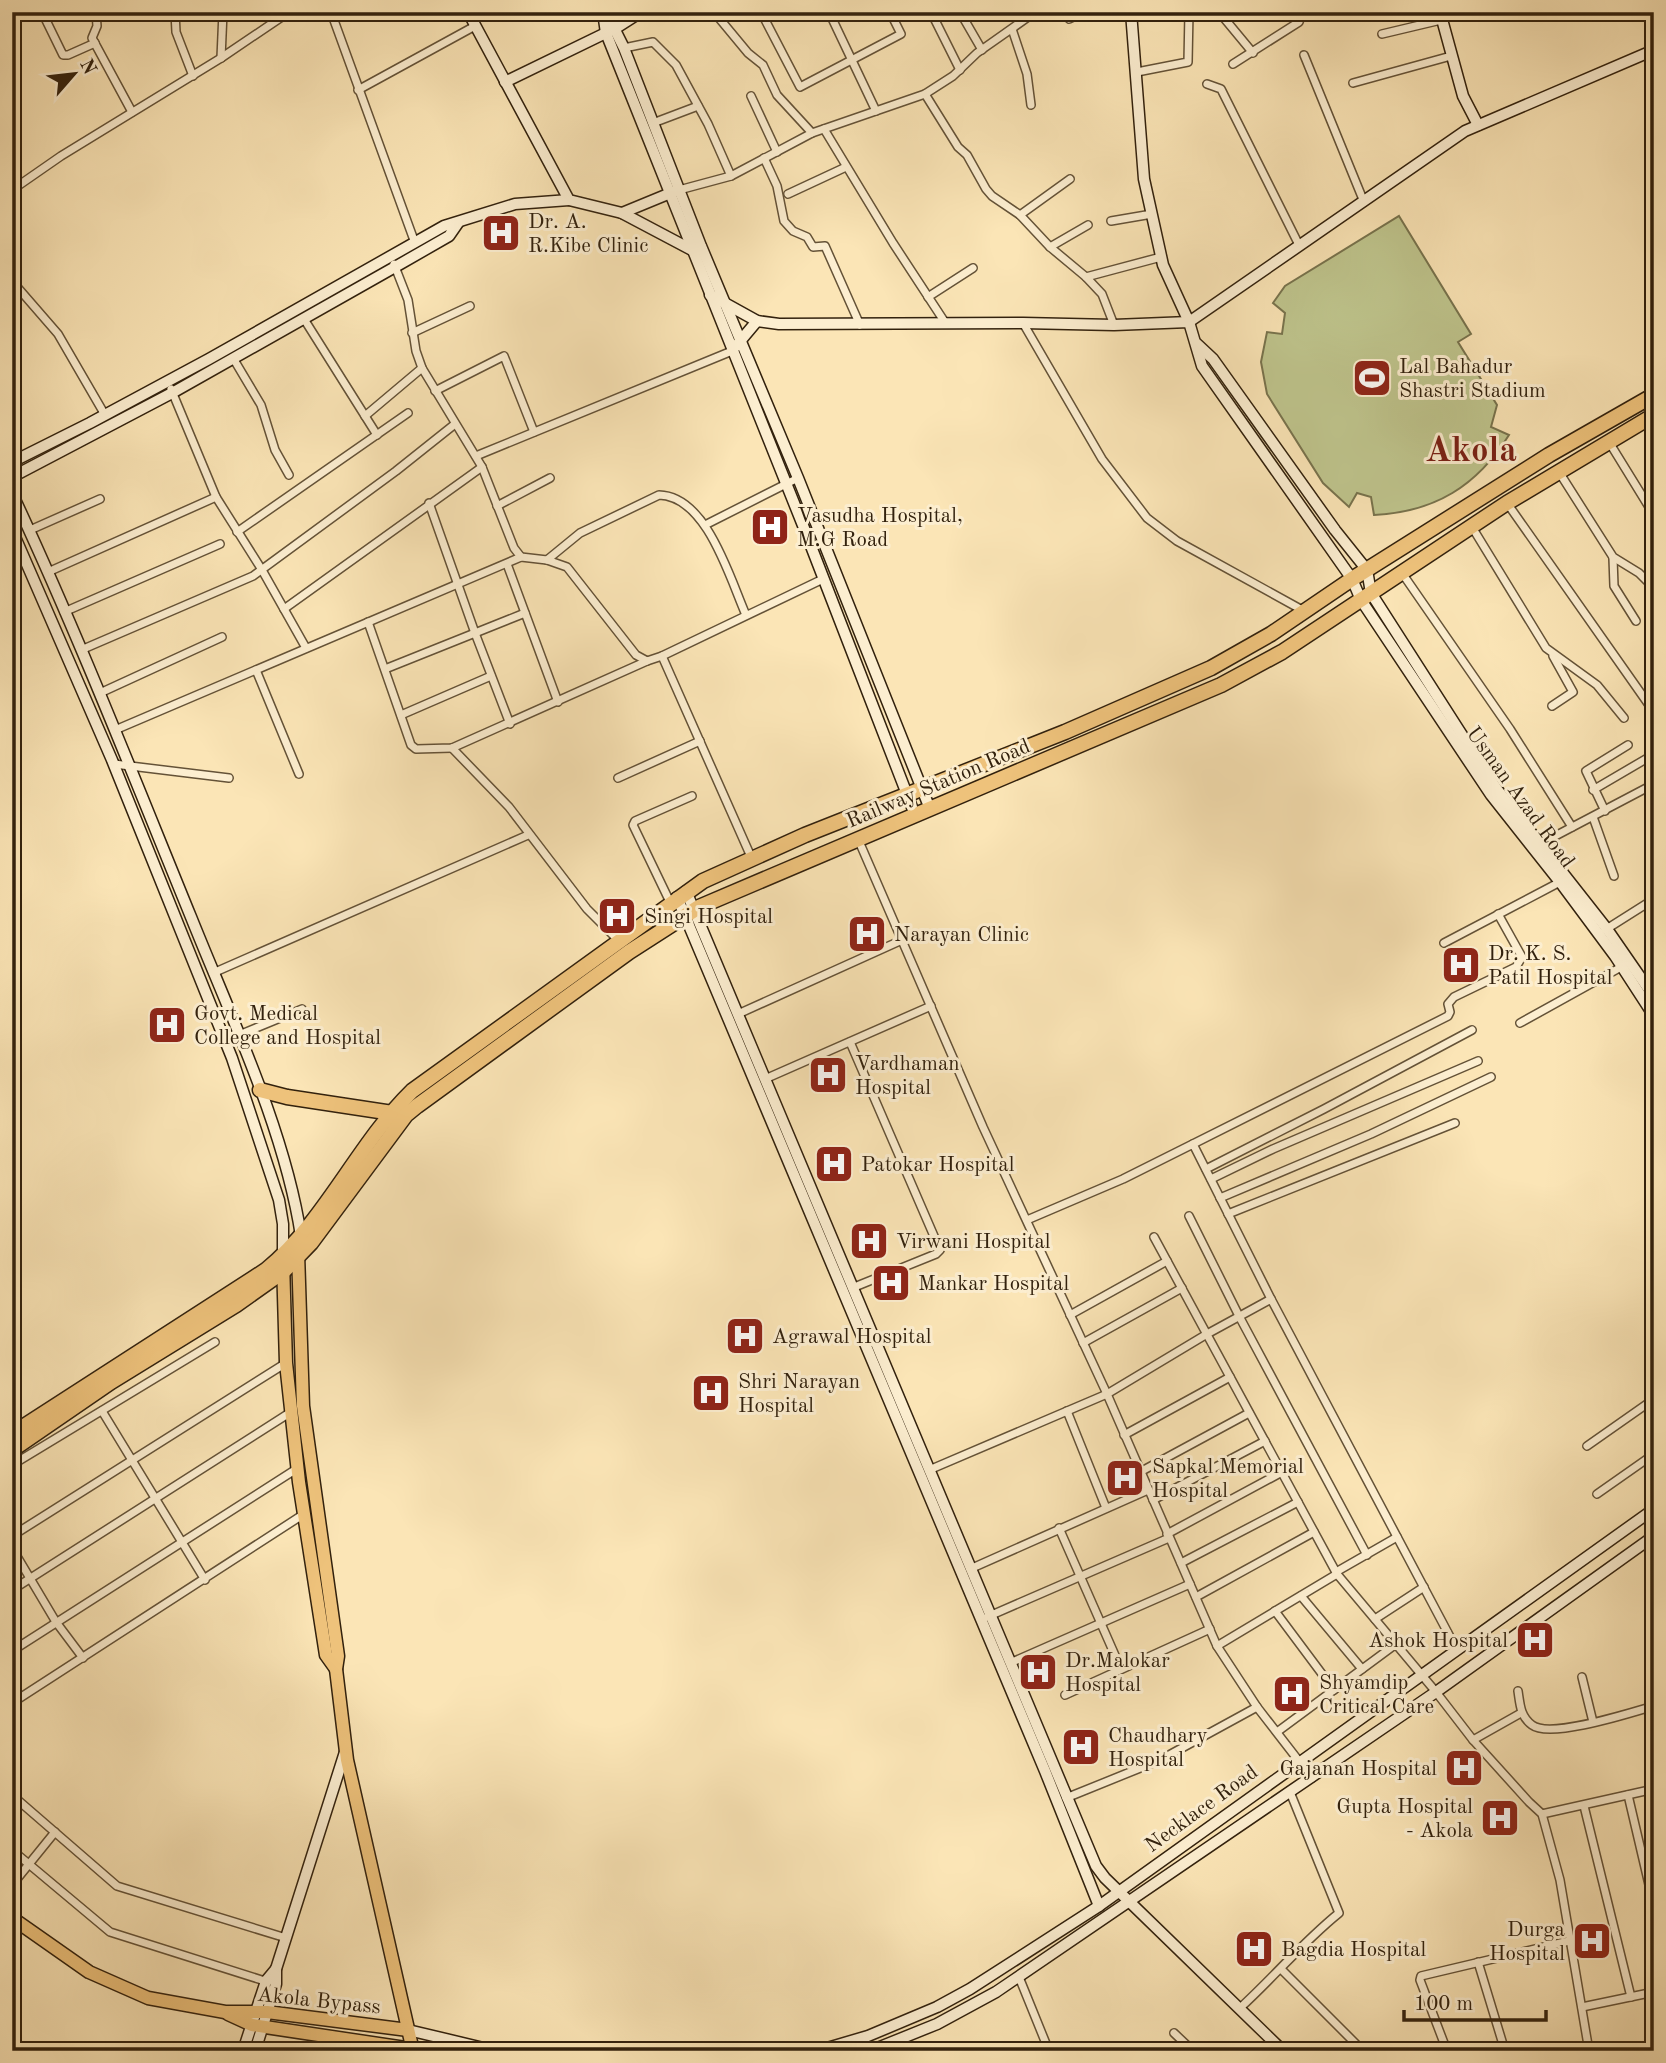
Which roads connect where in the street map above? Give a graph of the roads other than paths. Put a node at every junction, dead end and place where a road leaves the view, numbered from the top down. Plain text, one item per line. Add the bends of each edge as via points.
1 (42, 12) edge
2 (96, 12) edge
3 (175, 12) edge
4 (223, 12) edge
5 (289, 12) edge
6 (331, 12) edge
7 (468, 12) edge
8 (605, 12) edge
9 (641, 12) edge
10 (714, 12) edge
11 (761, 12) edge
12 (829, 12) edge
13 (890, 12) edge
14 (931, 12) edge
15 (960, 12) edge
16 (1084, 12) edge
17 (1131, 12) edge
18 (1189, 12) edge
19 (1219, 12) edge
20 (1298, 12) edge
21 (1032, 13) edge
22 (1440, 16) edge
23 (1069, 19) dead end
24 (475, 26) junction
25 (1012, 29) junction
26 (611, 30) junction
27 (1382, 34) dead end
28 (94, 43) junction
29 (624, 48) junction
30 (982, 50) junction
31 (1654, 50) edge
32 (1253, 53) junction
33 (1304, 55) dead end
34 (1451, 56) junction
35 (221, 58) junction
36 (852, 59) junction
37 (1233, 64) dead end
38 (960, 70) junction
39 (1137, 72) junction
40 (193, 76) junction
41 (505, 82) junction
42 (1353, 83) dead end
43 (1207, 84) dead end
44 (358, 90) junction
45 (925, 94) junction
46 (751, 96) dead end
47 (1031, 105) dead end
48 (698, 106) junction
49 (876, 111) junction
50 (132, 112) junction
51 (653, 123) junction
52 (1478, 125) junction
53 (824, 129) junction
54 (812, 133) junction
55 (776, 152) junction
56 (764, 158) junction
57 (846, 167) junction
58 (730, 176) junction
59 (1070, 179) dead end
60 (14, 186) edge
61 (674, 192) junction
62 (788, 194) dead end
63 (569, 200) junction
64 (1364, 202) junction
65 (622, 213) junction
66 (1152, 214) junction
67 (1020, 215) junction
68 (1111, 221) dead end
69 (458, 223) junction
70 (1088, 225) dead end
71 (415, 243) junction
72 (1299, 245) junction
73 (1050, 247) junction
74 (692, 250) junction
75 (1161, 257) junction
76 (393, 262) junction
77 (973, 268) dead end
78 (1086, 277) junction
79 (12, 281) edge
80 (338, 293) junction
81 (710, 295) junction
82 (928, 298) junction
83 (724, 302) junction
84 (470, 306) dead end
85 (304, 319) junction
86 (757, 321) junction
87 (1189, 322) junction
88 (1023, 323) junction
89 (860, 324) junction
90 (947, 325) junction
91 (1114, 325) junction
92 (412, 333) junction
93 (740, 341) junction
94 (1197, 344) junction
95 (732, 351) junction
96 (233, 358) junction
97 (422, 368) junction
98 (167, 382) junction
99 (435, 391) junction
100 (172, 393) junction
101 (1654, 396) edge
102 (408, 413) dead end
103 (105, 415) junction
104 (1654, 415) edge
105 (365, 416) junction
106 (454, 424) junction
107 (534, 432) junction
108 (377, 435) junction
109 (1608, 442) junction
110 (476, 456) junction
111 (12, 462) edge
112 (482, 467) junction
113 (1558, 471) junction
114 (1292, 472) junction
115 (289, 475) dead end
116 (12, 477) edge
117 (550, 478) dead end
118 (798, 478) junction
119 (1282, 479) junction
120 (785, 483) junction
121 (12, 493) edge
122 (216, 496) junction
123 (100, 499) dead end
124 (429, 503) junction
125 (1507, 503) junction
126 (498, 506) junction
127 (1654, 515) edge
128 (705, 525) junction
129 (1471, 526) junction
130 (12, 530) edge
131 (30, 530) junction
132 (237, 532) junction
133 (220, 544) dead end
134 (521, 557) junction
135 (1613, 557) junction
136 (547, 560) junction
137 (507, 564) junction
138 (262, 570) junction
139 (1367, 570) junction
140 (47, 572) junction
141 (1402, 572) junction
142 (824, 579) junction
143 (1352, 579) junction
144 (459, 584) junction
145 (1654, 589) edge
146 (1366, 596) junction
147 (284, 609) junction
148 (64, 611) junction
149 (1305, 611) junction
150 (525, 612) junction
151 (746, 615) junction
152 (1636, 621) dead end
153 (369, 622) junction
154 (475, 633) junction
155 (222, 638) dead end
156 (306, 648) junction
157 (81, 650) junction
158 (1551, 653) junction
159 (662, 656) junction
160 (648, 661) junction
161 (385, 669) junction
162 (256, 670) junction
163 (491, 676) junction
164 (100, 693) junction
165 (558, 702) junction
166 (1552, 706) dead end
167 (1654, 712) edge
168 (401, 715) junction
169 (1624, 718) dead end
170 (510, 724) junction
171 (115, 730) junction
172 (700, 740) junction
173 (1628, 745) dead end
174 (452, 748) junction
175 (1651, 756) dead end
176 (114, 764) junction
177 (129, 764) junction
178 (299, 774) dead end
179 (229, 778) dead end
180 (618, 778) dead end
181 (1654, 784) edge
182 (922, 789) junction
183 (1594, 790) junction
184 (906, 795) junction
185 (692, 796) dead end
186 (930, 809) junction
187 (1605, 811) junction
188 (915, 816) junction
189 (1593, 817) junction
190 (1573, 827) junction
191 (528, 835) junction
192 (858, 839) junction
193 (1540, 844) junction
194 (752, 859) junction
195 (1614, 876) dead end
196 (1560, 882) junction
197 (678, 897) junction
198 (1654, 899) edge
199 (690, 912) junction
200 (1498, 914) junction
201 (1603, 932) junction
202 (618, 940) junction
203 (902, 940) junction
204 (1444, 943) dead end
205 (1625, 964) junction
206 (213, 972) junction
207 (1654, 997) edge
208 (931, 1006) junction
209 (302, 1009) dead end
210 (738, 1014) junction
211 (1654, 1016) edge
212 (1520, 1023) dead end
213 (1472, 1030) dead end
214 (239, 1035) junction
215 (850, 1042) junction
216 (1478, 1061) dead end
217 (1490, 1077) dead end
218 (765, 1079) junction
219 (260, 1090) junction
220 (399, 1114) junction
221 (1455, 1123) dead end
222 (1193, 1144) junction
223 (1206, 1169) junction
224 (1210, 1179) junction
225 (1220, 1198) junction
226 (1228, 1214) junction
227 (1189, 1216) dead end
228 (1027, 1220) junction
229 (301, 1236) junction
230 (1154, 1237) dead end
231 (1167, 1261) junction
232 (288, 1263) junction
233 (852, 1288) junction
234 (1182, 1288) junction
235 (1271, 1299) junction
236 (1070, 1315) junction
237 (1239, 1316) junction
238 (1206, 1334) junction
239 (215, 1342) dead end
240 (1083, 1343) junction
241 (286, 1363) junction
242 (1230, 1377) junction
243 (1107, 1394) junction
244 (1654, 1398) edge
245 (102, 1411) junction
246 (1067, 1411) junction
247 (291, 1412) junction
248 (1249, 1413) junction
249 (12, 1434) edge
250 (1124, 1435) junction
251 (1265, 1441) junction
252 (1587, 1446) dead end
253 (12, 1450) edge
254 (1654, 1454) edge
255 (133, 1461) junction
256 (12, 1465) edge
257 (298, 1468) junction
258 (929, 1470) junction
259 (1140, 1472) junction
260 (1282, 1472) junction
261 (1148, 1490) junction
262 (1597, 1494) dead end
263 (157, 1499) junction
264 (1153, 1500) junction
265 (1298, 1502) junction
266 (1105, 1508) junction
267 (1654, 1509) edge
268 (304, 1514) junction
269 (1059, 1528) junction
270 (1314, 1532) junction
271 (12, 1536) edge
272 (1168, 1536) junction
273 (1654, 1536) edge
274 (1397, 1537) junction
275 (182, 1541) junction
276 (12, 1548) edge
277 (1367, 1555) junction
278 (1181, 1563) junction
279 (971, 1569) junction
280 (1337, 1573) junction
281 (1081, 1576) junction
282 (31, 1578) junction
283 (205, 1580) junction
284 (1190, 1584) junction
285 (1424, 1587) junction
286 (12, 1590) edge
287 (1301, 1596) junction
288 (1196, 1597) junction
289 (1275, 1611) junction
290 (986, 1618) junction
291 (1375, 1619) junction
292 (56, 1622) junction
293 (1101, 1623) junction
294 (1210, 1629) junction
295 (1396, 1644) junction
296 (1217, 1646) junction
297 (1457, 1650) junction
298 (12, 1651) edge
299 (83, 1658) junction
300 (1010, 1663) junction
301 (336, 1669) junction
302 (1121, 1669) junction
303 (1362, 1669) junction
304 (1422, 1675) junction
305 (1582, 1677) dead end
306 (1334, 1690) junction
307 (1518, 1691) dead end
308 (1436, 1692) junction
309 (1065, 1695) dead end
310 (12, 1703) edge
311 (1654, 1706) edge
312 (1257, 1707) junction
313 (1521, 1713) junction
314 (1593, 1722) junction
315 (1277, 1732) junction
316 (1473, 1740) junction
317 (346, 1749) junction
318 (1299, 1761) junction
319 (1312, 1778) junction
320 (1654, 1789) edge
321 (1290, 1792) junction
322 (12, 1795) edge
323 (1628, 1795) junction
324 (1066, 1798) junction
325 (1584, 1806) junction
326 (1542, 1814) junction
327 (55, 1832) junction
328 (12, 1850) edge
329 (29, 1865) junction
330 (12, 1885) edge
331 (1119, 1891) junction
332 (1130, 1903) junction
333 (1099, 1906) junction
334 (1654, 1906) edge
335 (12, 1918) edge
336 (286, 1938) junction
337 (1569, 1941) junction
338 (1478, 1962) junction
339 (1281, 1969) junction
340 (996, 1973) junction
341 (1019, 1977) junction
342 (271, 1982) junction
343 (1003, 1988) junction
344 (1654, 1992) edge
345 (1630, 1997) junction
346 (1582, 2007) junction
347 (1240, 2008) junction
348 (225, 2012) junction
349 (262, 2012) junction
350 (257, 2025) junction
351 (408, 2030) junction
352 (1174, 2033) dead end
353 (868, 2036) junction
354 (1654, 2049) edge
355 (415, 2050) edge
356 (872, 2050) edge
357 (243, 2051) edge
358 (255, 2051) edge
359 (496, 2051) edge
360 (817, 2051) edge
361 (1049, 2051) edge
362 (1193, 2051) edge
363 (1283, 2051) edge
364 (1363, 2051) edge
365 (1447, 2051) edge
366 (1505, 2051) edge
367 (1589, 2051) edge
368 (1647, 2051) edge

1 - 28 street via 63,55
2 - 28 street
3 - 40 street via 176,33
4 - 35 street
5 - 35 street
6 - 44 street
7 - 24 main road
8 - 26 main road
9 - 26 main road
10 - 54 street via 763,65 777,95
11 - 36 street via 800,88
12 - 36 street
13 - 36 street via 901,34
14 - 38 street
15 - 30 street
16 - 23 street
17 - 39 main road
18 - 39 street via 1188,62
19 - 32 street
20 - 32 street via 1299,22
21 - 25 street
22 - 27 street
22 - 34 main road
24 - 41 main road
24 - 44 street
25 - 30 street
25 - 47 street via 1027,74
26 - 29 main road
26 - 41 main road
26 - 61 main road
28 - 50 street
29 - 48 street via 653,42 676,65
29 - 51 main road
30 - 38 street
31 - 52 main road
32 - 37 street
33 - 64 street
34 - 42 street
34 - 52 main road
35 - 40 street
36 - 49 street
38 - 45 street
39 - 66 main road via 1144,179
40 - 50 street
41 - 63 main road
43 - 72 street via 1221,89
44 - 71 street
45 - 49 street
45 - 67 street via 986,189
46 - 55 street
48 - 51 street
48 - 58 street
49 - 53 street
50 - 60 street
51 - 61 main road
52 - 64 main road
53 - 54 street
53 - 57 street
54 - 55 street
55 - 56 street
56 - 58 street
56 - 89 street via 777,186 784,221 813,247 825,246
57 - 62 street
57 - 82 street
58 - 61 street
59 - 67 street
61 - 65 main road
61 - 74 main road
61 - 83 main road
63 - 65 main road
63 - 69 main road via 514,204
64 - 72 main road
65 - 74 main road
66 - 68 street
66 - 75 main road
67 - 73 street
69 - 71 main road
69 - 76 main road via 449,236
70 - 73 street
71 - 76 main road
72 - 87 main road
73 - 78 street
74 - 81 main road
75 - 78 street
75 - 87 main road
76 - 80 main road
76 - 92 street via 408,300
77 - 82 street
78 - 91 street via 1102,294
79 - 103 street via 58,334
80 - 85 main road
80 - 98 main road
81 - 83 main road
81 - 95 main road
82 - 90 street
83 - 86 main road
83 - 93 main road
84 - 92 street
85 - 96 main road
85 - 105 street
86 - 89 main road
86 - 93 main road
87 - 91 main road
87 - 94 main road
88 - 90 main road
88 - 91 main road
88 - 149 street via 1102,459 1147,518 1177,541
89 - 90 main road
92 - 97 street
93 - 95 main road
93 - 118 main road
94 - 114 main road via 1213,359
94 - 119 main road via 1202,366
95 - 107 street
95 - 120 main road
96 - 100 main road
96 - 115 street via 261,405 275,450
97 - 99 street
97 - 105 street
98 - 100 street
98 - 103 main road
99 - 106 street
99 - 107 street via 504,356
100 - 116 main road
100 - 122 street
101 - 139 highway, Railway Station Road via 1549,455
102 - 108 street
103 - 111 main road
104 - 109 highway, Railway Station Road
105 - 108 street
106 - 110 street
106 - 138 street
107 - 110 street
108 - 132 street
109 - 113 highway, Railway Station Road
109 - 127 street
110 - 112 street
112 - 124 street
112 - 126 street
113 - 125 highway, Railway Station Road
113 - 135 street
114 - 119 main road
114 - 139 main road
117 - 126 street
118 - 120 street
118 - 182 main road
119 - 143 main road
120 - 128 street
120 - 142 main road
121 - 131 main road
122 - 132 street
122 - 140 street
123 - 131 street
124 - 144 street
124 - 147 street
125 - 129 highway, Railway Station Road
125 - 167 street
126 - 134 street
128 - 136 street via 691,509 659,495 580,533
128 - 151 street
129 - 141 highway, Railway Station Road
129 - 158 street
130 - 176 main road
131 - 140 main road
132 - 138 street
133 - 148 street
134 - 136 street
134 - 137 street
135 - 145 street
135 - 152 street via 1616,589
136 - 160 street via 567,567 636,655
137 - 144 street
137 - 150 street
138 - 147 street
138 - 157 street
139 - 143 highway, Railway Station Road
139 - 146 main road
140 - 148 main road
141 - 146 highway, Railway Station Road
141 - 190 street
142 - 151 street
142 - 184 main road
143 - 146 main road
143 - 149 highway, Railway Station Road
144 - 153 street
144 - 154 street
146 - 186 highway, Railway Station Road via 1282,652 1221,685
146 - 193 main road, Usman Azad Road via 1496,788
146 - 196 main road, Usman Azad Road via 1491,795
147 - 156 street
148 - 157 main road
149 - 182 highway, Railway Station Road via 1211,668
150 - 154 street
150 - 165 street
151 - 159 street
153 - 156 street
153 - 161 street
154 - 161 street
154 - 163 street
155 - 164 street
156 - 162 street
157 - 164 main road
158 - 166 street via 1573,692
158 - 169 street via 1597,685
159 - 160 street
159 - 172 street
160 - 165 street
161 - 168 street
162 - 171 street
162 - 178 street
163 - 168 street
163 - 170 street
164 - 171 main road
165 - 170 street
168 - 174 street via 414,748
170 - 174 street
171 - 177 main road
172 - 180 street
172 - 194 street
173 - 183 street via 1586,771
174 - 191 street via 509,807
175 - 183 street
176 - 177 street
176 - 232 main road via 264,1148 279,1200
177 - 179 street
177 - 206 main road
181 - 187 street
182 - 184 highway, Railway Station Road
182 - 186 main road
183 - 187 street
184 - 188 main road
184 - 194 highway, Railway Station Road
185 - 197 street via 633,825
186 - 188 highway, Railway Station Road
187 - 189 street
188 - 192 highway, Railway Station Road
189 - 190 street
189 - 195 street
190 - 193 street
191 - 202 street
191 - 206 street
192 - 199 highway, Railway Station Road
192 - 203 street
193 - 201 main road, Usman Azad Road
194 - 197 highway, Railway Station Road
196 - 200 street
196 - 201 main road, Usman Azad Road
197 - 199 main road
197 - 202 highway, Railway Station Road
198 - 201 street
199 - 210 main road
199 - 220 highway, Railway Station Road
199 - 290 main road
200 - 204 street
200 - 222 street via 1522,957 1516,967 1454,997 1448,1004 1448,1016
201 - 205 main road, Usman Azad Road
202 - 220 highway, Railway Station Road via 412,1091
203 - 208 street
203 - 210 street
205 - 207 main road, Usman Azad Road
205 - 211 main road, Usman Azad Road
205 - 212 street
206 - 214 main road
208 - 215 street
208 - 228 street
209 - 214 street
210 - 218 main road
213 - 223 street
214 - 219 main road
215 - 218 street
215 - 233 street via 940,1250
216 - 224 street
217 - 225 street via 1371,1135
218 - 233 main road
219 - 220 highway
219 - 229 main road via 291,1186
220 - 229 highway, Railway Station Road
220 - 232 highway, Railway Station Road
221 - 226 street
222 - 223 street
222 - 228 street
223 - 224 street
224 - 225 street
225 - 226 street
226 - 235 street
227 - 237 street
228 - 236 street
229 - 232 highway, Railway Station Road
230 - 231 street
231 - 234 street
231 - 236 street
232 - 241 main road
232 - 249 highway via 251,1281
232 - 253 highway via 236,1306 111,1382
232 - 301 main road via 338,1656
233 - 258 main road
234 - 238 street
234 - 240 street
235 - 237 street
235 - 274 street
236 - 240 street
237 - 238 street
237 - 277 street
238 - 242 street
238 - 243 street
239 - 245 street
240 - 243 street
241 - 247 main road
241 - 255 street
242 - 248 street
242 - 250 street
243 - 246 street
243 - 250 street
244 - 252 street
245 - 255 street
245 - 256 street
246 - 258 street
246 - 266 street
247 - 257 main road
247 - 263 street
248 - 251 street
248 - 259 street
250 - 259 street
251 - 260 street
251 - 264 street
254 - 262 street
255 - 263 street
255 - 271 street
257 - 268 main road
257 - 275 street
258 - 279 main road
259 - 261 street
260 - 265 street
260 - 272 street
261 - 264 street
261 - 266 street
263 - 275 street
263 - 282 street
264 - 272 street
265 - 270 street
265 - 278 street
266 - 269 street
267 - 297 main road, Necklace Road
268 - 283 street
268 - 301 main road via 326,1655
269 - 279 street
269 - 281 street
270 - 280 street
270 - 288 street
272 - 278 street
272 - 281 street
273 - 308 main road, Necklace Road
274 - 277 street
274 - 285 street
275 - 283 street
275 - 292 street
276 - 282 street
277 - 280 street
278 - 284 street
279 - 290 main road
280 - 287 street
280 - 291 street
281 - 290 street
281 - 293 street
282 - 286 street
282 - 292 street
283 - 299 street
284 - 288 street
284 - 293 street
285 - 291 street
285 - 297 street
287 - 289 street
287 - 303 street
288 - 294 street
289 - 296 street
289 - 306 street
290 - 300 main road
290 - 333 main road
291 - 295 street
292 - 298 street
292 - 299 street
293 - 300 street
293 - 302 street
294 - 296 street
294 - 302 street
295 - 303 street
295 - 304 street
296 - 312 street
297 - 304 main road, Necklace Road
299 - 310 street
300 - 324 main road
301 - 317 main road
302 - 309 street
303 - 306 street
304 - 308 street
304 - 318 main road, Necklace Road
305 - 314 street
306 - 315 street
307 - 313 street
308 - 316 street
308 - 319 main road, Necklace Road
311 - 314 street
312 - 315 street
312 - 324 street via 1160,1760
313 - 314 street via 1533,1727 1553,1731
313 - 316 street
315 - 318 street
316 - 326 street
317 - 336 main road
317 - 351 main road
318 - 319 street
318 - 331 main road, Necklace Road
319 - 321 main road, Necklace Road
320 - 323 street
321 - 332 main road, Necklace Road
321 - 339 street via 1339,1913
322 - 327 street
323 - 325 street
323 - 334 street
324 - 331 main road via 1096,1866
325 - 326 street
325 - 345 street
326 - 337 street via 1560,1880
327 - 329 street
327 - 336 street via 117,1886
328 - 329 street
329 - 330 street
329 - 342 street via 110,1932
331 - 332 main road
331 - 333 main road, Necklace Road
332 - 341 main road, Necklace Road
332 - 347 main road
333 - 340 main road, Necklace Road
335 - 348 main road, Akola Bypass via 89,1972 148,1998
336 - 342 main road
337 - 338 street
337 - 346 street
338 - 365 street via 1421,1976
338 - 366 street
339 - 347 street
339 - 364 street
340 - 343 main road
340 - 353 main road, Necklace Road via 937,2007
341 - 343 main road, Necklace Road
341 - 361 street
342 - 349 main road
343 - 356 main road, Necklace Road via 937,2024
344 - 345 street
345 - 346 street
346 - 367 street
347 - 363 main road
348 - 349 main road, Akola Bypass
348 - 350 main road, Akola Bypass
349 - 350 main road
349 - 351 main road, Akola Bypass
350 - 355 main road, Akola Bypass
350 - 357 main road
350 - 358 main road
351 - 355 main road
351 - 359 main road
352 - 362 street
353 - 356 main road
353 - 360 main road, Necklace Road
354 - 368 street

